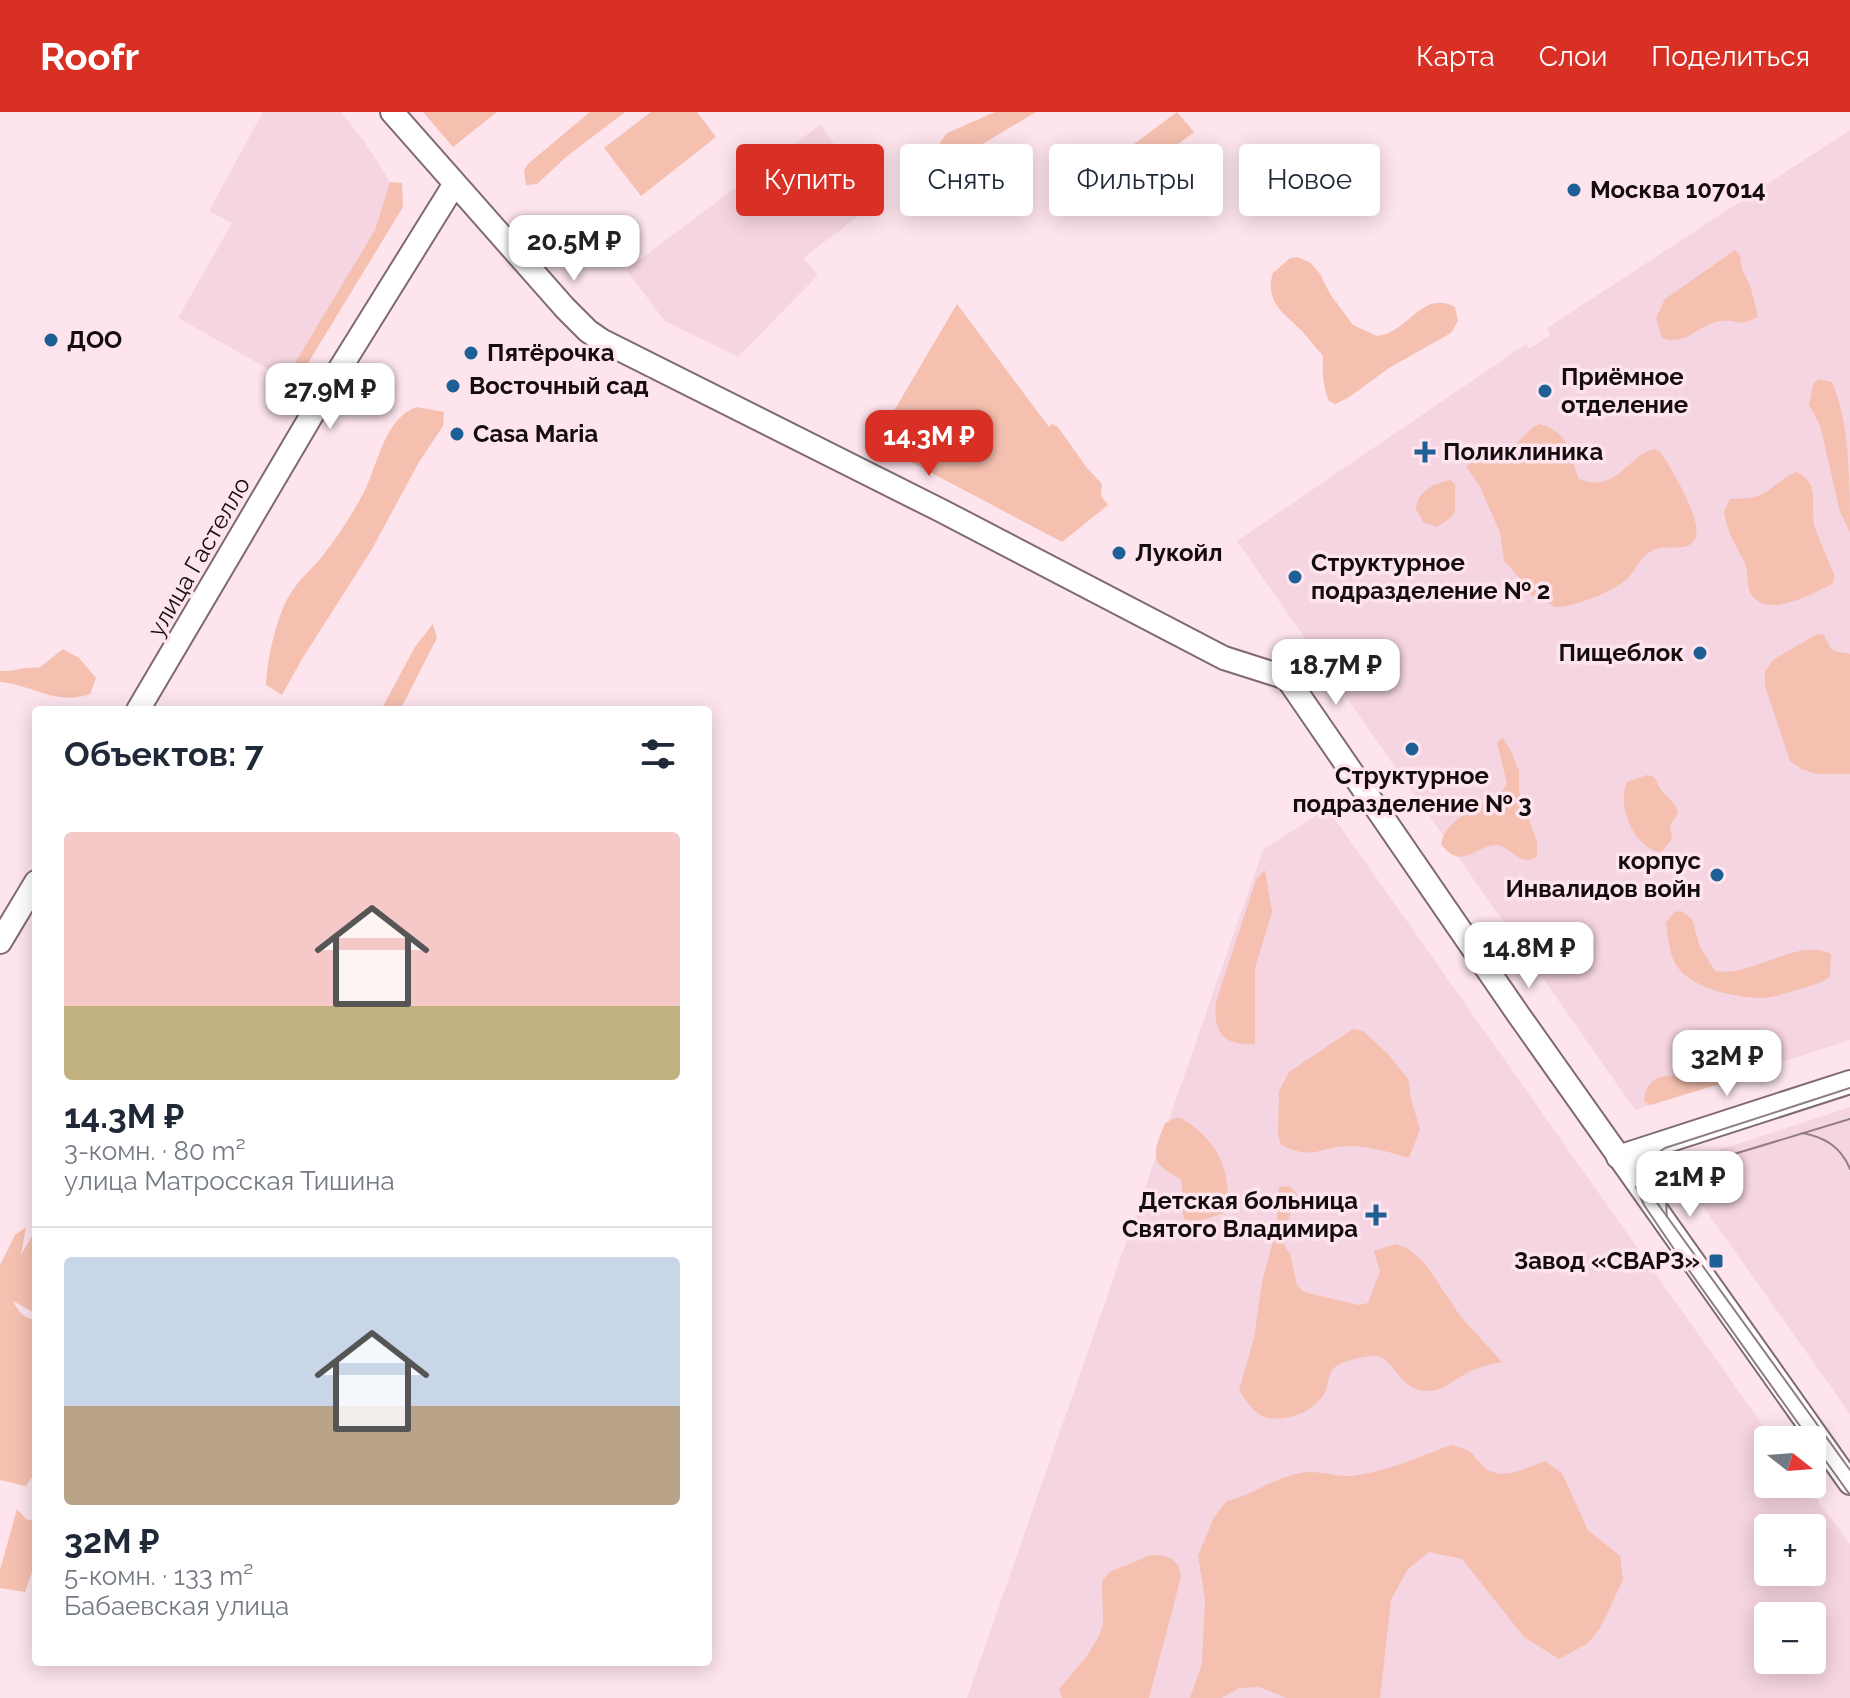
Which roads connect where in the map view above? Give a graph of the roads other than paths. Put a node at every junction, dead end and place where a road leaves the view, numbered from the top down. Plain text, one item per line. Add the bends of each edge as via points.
1 (392, 112) edge
2 (454, 185) junction
3 (140, 706) edge
4 (32, 889) edge
5 (0, 942) edge
6 (1850, 1082) edge
7 (1618, 1157) junction
8 (1850, 1483) edge

1 - 2 street
2 - 3 street, улица Гастелло
2 - 7 street via 565,308 601,340 1224,658 1287,678
4 - 5 street
6 - 7 street
7 - 8 street

